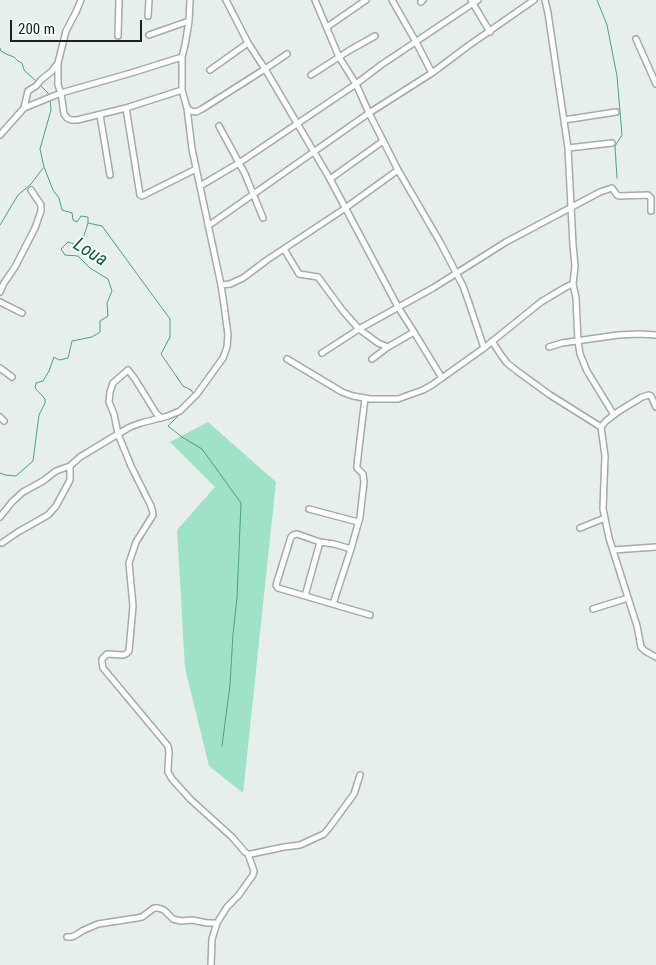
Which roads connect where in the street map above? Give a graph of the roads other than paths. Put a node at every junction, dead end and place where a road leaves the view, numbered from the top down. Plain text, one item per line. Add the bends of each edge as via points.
1 (81, 0) edge
2 (119, 0) edge
3 (149, 0) edge
4 (196, 0) edge
5 (226, 0) edge
6 (315, 0) edge
7 (366, 0) edge
8 (392, 0) edge
9 (478, 0) edge
10 (534, 0) edge
11 (545, 0) edge
12 (190, 2) edge
13 (472, 2) edge
14 (148, 16) dead end
15 (189, 21) junction
16 (327, 27) junction
17 (490, 32) junction
18 (149, 35) dead end
19 (118, 36) dead end
20 (375, 36) dead end
21 (636, 39) dead end
22 (416, 42) junction
23 (248, 43) junction
24 (288, 54) dead end
25 (182, 57) junction
26 (339, 57) junction
27 (58, 63) junction
28 (265, 69) junction
29 (210, 70) dead end
30 (432, 73) junction
31 (311, 75) dead end
32 (356, 84) junction
33 (656, 84) edge
34 (182, 90) junction
35 (61, 93) junction
36 (24, 108) junction
37 (126, 108) junction
38 (187, 108) junction
39 (616, 112) dead end
40 (369, 114) junction
41 (100, 115) junction
42 (564, 120) junction
43 (297, 124) junction
44 (219, 126) dead end
45 (0, 135) edge
46 (383, 141) junction
47 (612, 143) dead end
48 (568, 148) junction
49 (314, 152) junction
50 (239, 163) junction
51 (196, 168) junction
52 (398, 170) junction
53 (110, 175) dead end
54 (330, 180) junction
55 (200, 186) junction
56 (31, 190) dead end
57 (252, 195) junction
58 (571, 206) junction
59 (344, 209) junction
60 (651, 211) dead end
61 (263, 218) dead end
62 (208, 226) junction
63 (284, 249) junction
64 (456, 273) junction
65 (573, 284) junction
66 (220, 285) junction
67 (0, 292) edge
68 (0, 302) edge
69 (398, 307) junction
70 (22, 312) dead end
71 (359, 329) junction
72 (414, 332) junction
73 (656, 335) edge
74 (492, 340) junction
75 (578, 341) junction
76 (388, 347) junction
77 (549, 347) dead end
78 (484, 348) junction
79 (322, 353) dead end
80 (372, 358) dead end
81 (287, 359) dead end
82 (0, 368) edge
83 (12, 377) dead end
84 (442, 378) junction
85 (365, 398) junction
86 (656, 408) edge
87 (614, 415) junction
88 (161, 418) junction
89 (601, 427) junction
90 (118, 434) junction
91 (70, 466) junction
92 (309, 508) dead end
93 (0, 516) edge
94 (605, 518) junction
95 (358, 522) junction
96 (580, 528) dead end
97 (320, 542) junction
98 (2, 543) dead end
99 (656, 547) edge
100 (351, 549) junction
101 (613, 550) junction
102 (305, 596) junction
103 (628, 598) junction
104 (333, 604) junction
105 (593, 609) dead end
106 (370, 615) dead end
107 (656, 657) edge
108 (360, 775) dead end
109 (248, 854) junction
110 (217, 923) junction
111 (67, 937) dead end
112 (211, 965) edge

1 - 27 street via 66,31
2 - 19 street
3 - 14 street
4 - 12 street
5 - 23 street
6 - 16 street
7 - 16 street
8 - 22 street
9 - 13 street
10 - 17 street
11 - 42 street
12 - 15 street
13 - 17 street
13 - 22 street
15 - 18 street
15 - 25 street
16 - 26 street
17 - 30 street
20 - 26 street
21 - 33 street
22 - 30 street
22 - 32 street
23 - 28 street
23 - 29 street
24 - 28 street
25 - 34 street
25 - 35 street
26 - 31 street
26 - 32 street
27 - 35 street
27 - 36 street via 28,91
28 - 38 street via 202,109 196,112
28 - 43 street
30 - 40 street
32 - 40 street
32 - 43 street
34 - 37 street
34 - 38 street
35 - 36 street
35 - 41 street via 67,118 77,120
36 - 45 street
37 - 41 street
37 - 51 street via 140,195
38 - 51 street
39 - 42 street
40 - 46 street
40 - 49 street
41 - 53 street
42 - 48 street
43 - 49 street
43 - 50 street
44 - 50 street
46 - 52 street
46 - 54 street
47 - 48 street
48 - 58 street
49 - 54 street
49 - 57 street
50 - 55 street
50 - 57 street
51 - 55 street
52 - 59 street
52 - 64 street
54 - 59 street
55 - 62 street
56 - 67 street via 41,205 36,228
57 - 61 street
57 - 62 street
58 - 60 street via 612,188 619,196 650,196
58 - 64 street
58 - 65 street
59 - 63 street
59 - 69 street
62 - 66 street
63 - 66 street via 238,281
63 - 71 street via 299,274 320,278
64 - 69 street
64 - 78 street
65 - 74 street via 541,302
65 - 75 street
66 - 88 street via 228,335 223,358 180,411
68 - 70 street
69 - 71 street
69 - 72 street
71 - 76 street via 378,344
71 - 79 street
72 - 76 street
72 - 84 street
73 - 75 street via 618,334
74 - 78 street
74 - 89 street via 507,363 517,371
75 - 77 street
75 - 87 street via 587,370
76 - 80 street
78 - 84 street
81 - 85 street via 342,392
82 - 83 street
84 - 85 street via 398,399
85 - 95 street via 357,465 364,482
86 - 87 street via 649,395
87 - 89 street
88 - 90 street
88 - 90 street via 128,370 113,383 110,392 109,402
89 - 94 street via 605,456
90 - 91 street
90 - 109 street via 153,513 136,542 129,563 133,606 129,651 123,655 107,654 102,665 168,746 168,769 172,779
91 - 93 street via 23,492
91 - 98 street via 70,480 56,506 48,515
92 - 95 street
94 - 96 street
94 - 101 street
95 - 100 street
97 - 100 street
97 - 102 street
97 - 102 street via 293,535 276,584 278,588
99 - 101 street
100 - 104 street
101 - 103 street
102 - 104 street
103 - 105 street
103 - 107 street via 642,647
104 - 106 street
108 - 109 street via 354,794 324,834 300,845
109 - 110 street via 253,875
110 - 111 street via 181,921 173,919 164,910 154,908 142,917 98,924
110 - 112 street via 212,939

